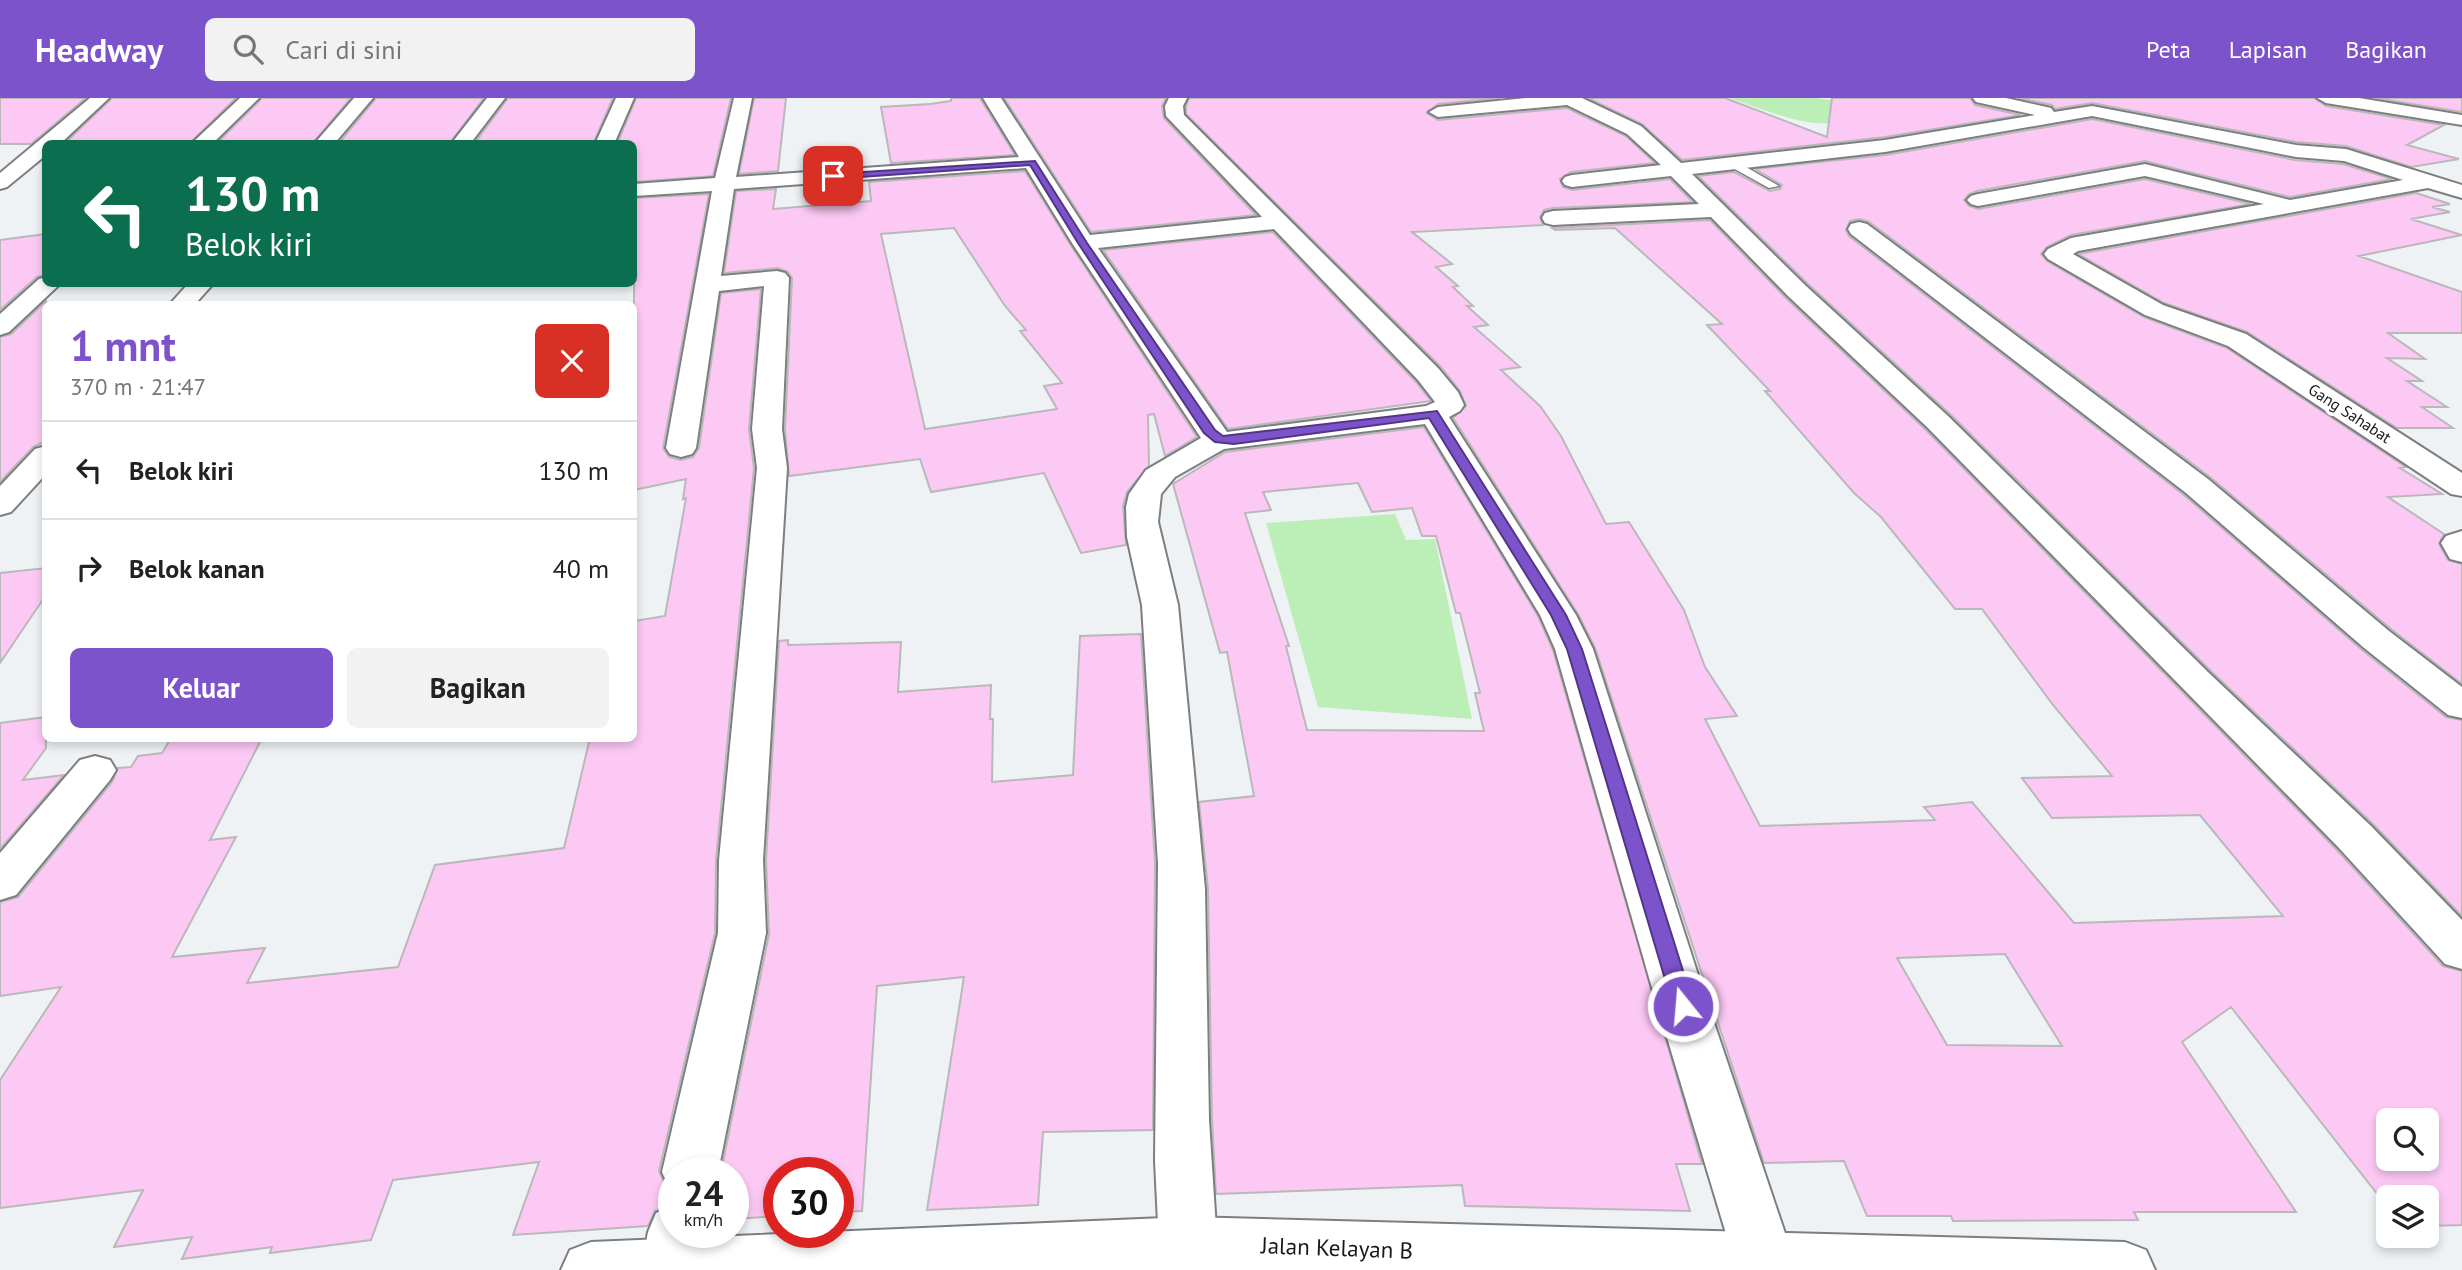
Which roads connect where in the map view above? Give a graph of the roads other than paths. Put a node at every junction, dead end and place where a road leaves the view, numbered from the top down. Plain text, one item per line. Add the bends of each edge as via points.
1 (100, 98) edge
2 (250, 98) edge
3 (363, 98) edge
4 (496, 98) edge
5 (625, 98) edge
6 (743, 98) edge
7 (992, 98) edge
8 (1178, 98) edge
9 (1982, 98) edge
10 (2326, 98) edge
11 (1438, 112) dead end
12 (2061, 116) junction
13 (2462, 120) edge
14 (52, 140) edge
15 (204, 140) edge
16 (326, 140) edge
17 (463, 140) edge
18 (606, 140) edge
19 (42, 148) edge
20 (1032, 162) junction
21 (1735, 164) junction
22 (1679, 171) junction
23 (1572, 181) dead end
24 (2431, 181) junction
25 (0, 183) edge
26 (724, 184) junction
27 (1773, 186) dead end
28 (637, 190) edge
29 (2462, 192) edge
30 (1978, 200) dead end
31 (2294, 206) junction
32 (1716, 210) junction
33 (1553, 218) dead end
34 (1279, 222) junction
35 (1859, 229) dead end
36 (1083, 243) junction
37 (707, 285) junction
38 (45, 287) edge
39 (198, 287) edge
40 (185, 301) edge
41 (0, 327) edge
42 (1433, 414) junction
43 (1219, 440) junction
44 (681, 448) dead end
45 (42, 459) edge
46 (2462, 487) edge
47 (0, 505) edge
48 (2462, 541) edge
49 (2462, 552) edge
50 (2462, 705) edge
51 (94, 770) dead end
52 (0, 883) edge
53 (2462, 951) edge
54 (693, 1157) edge
55 (1188, 1244) junction
56 (673, 1249) edge
57 (1764, 1260) junction
58 (591, 1270) edge
59 (2125, 1270) edge

1 - 14 street
2 - 15 street
3 - 16 street
4 - 17 street
5 - 18 street
6 - 26 street
7 - 20 street
8 - 34 street via 1175,116
9 - 12 street
10 - 13 street
11 - 22 street via 1574,100 1639,134
12 - 21 street via 1885,146
12 - 24 street via 2098,111 2295,151 2339,153
19 - 25 street
20 - 26 street
20 - 36 street
21 - 22 street
21 - 27 lane
22 - 23 street
22 - 32 street
24 - 29 street
24 - 31 street
26 - 28 street
26 - 37 street
30 - 31 street via 2145,170
31 - 46 street, Gang Sahabat via 2071,245 2056,254 2154,310 2237,340
32 - 33 street
32 - 53 street via 1938,422 2355,838
34 - 36 street
34 - 42 street via 1440,387 1450,405
35 - 50 street via 2197,486 2376,639
36 - 43 street
37 - 44 street
37 - 54 street via 777,278 767,429 772,468 741,860 742,933
38 - 41 street
39 - 40 street
42 - 43 street
42 - 57 street via 1558,615 1574,649
43 - 55 street via 1150,484 1142,507 1170,690 1168,717 1183,909 1180,1088
45 - 47 street
48 - 49 street
51 - 52 street
55 - 56 street, Jalan Kelayan B
55 - 57 street, Jalan Kelayan B
56 - 58 street, Jalan Kelayan B
57 - 59 street, Jalan Kelayan B

